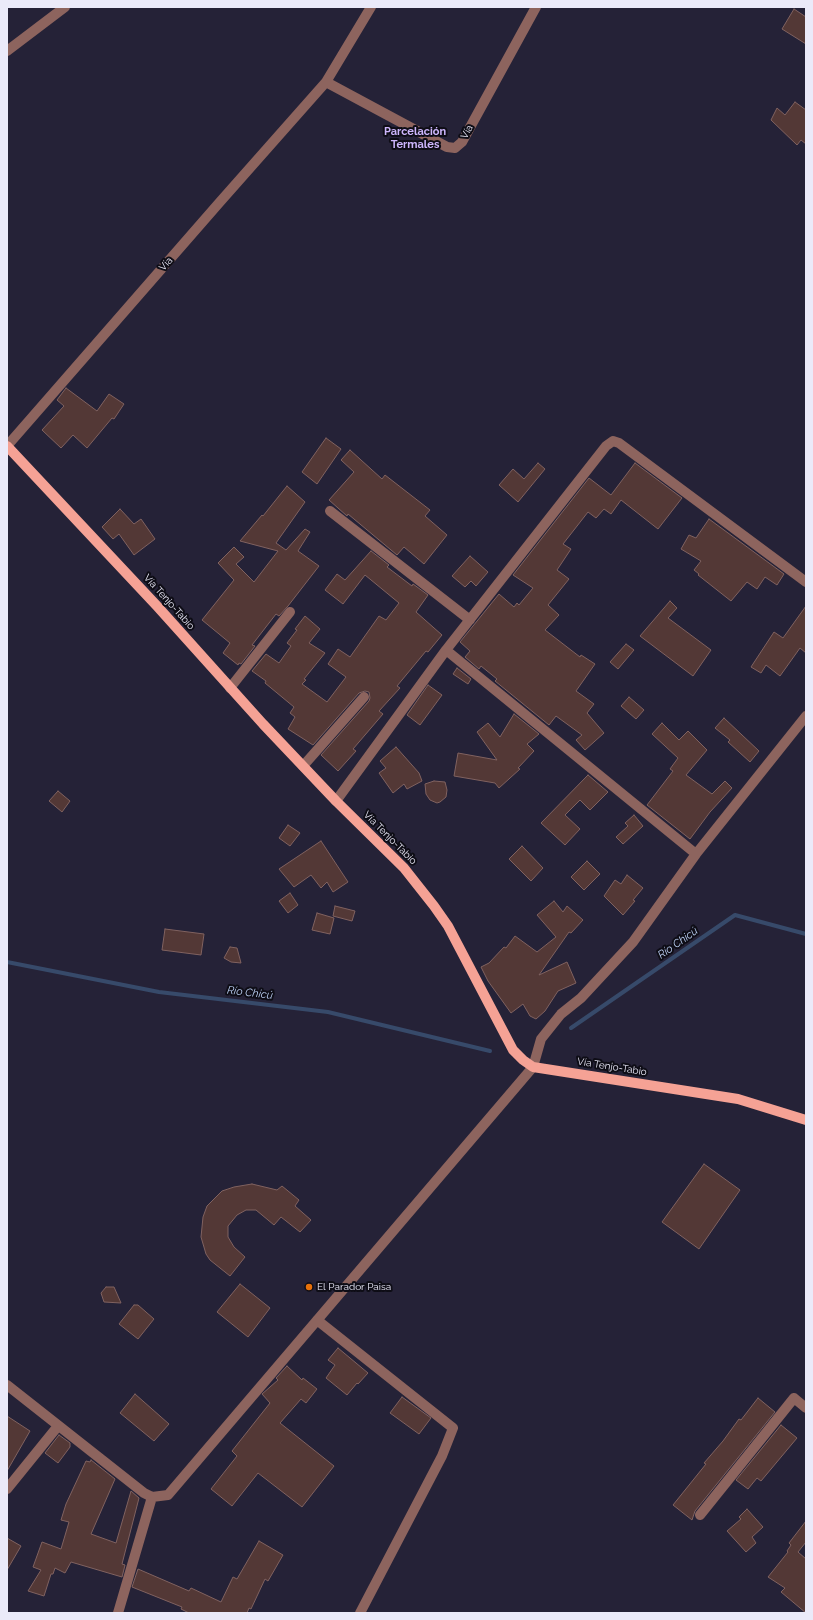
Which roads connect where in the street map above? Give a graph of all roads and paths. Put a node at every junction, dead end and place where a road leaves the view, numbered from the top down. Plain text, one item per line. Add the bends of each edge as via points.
1 (65, 7) edge
2 (371, 7) edge
3 (536, 7) edge
4 (7, 51) edge
5 (326, 82) junction
6 (7, 446) edge
7 (330, 511) dead end
8 (806, 582) edge
9 (290, 612) dead end
10 (470, 620) junction
11 (446, 650) junction
12 (230, 688) junction
13 (364, 697) dead end
14 (806, 716) edge
15 (303, 766) junction
16 (336, 801) junction
17 (696, 854) junction
18 (533, 1067) junction
19 (806, 1120) edge
20 (317, 1320) junction
21 (7, 1385) edge
22 (806, 1408) edge
23 (58, 1426) junction
24 (7, 1489) edge
25 (152, 1497) junction
26 (700, 1515) dead end
27 (118, 1613) edge
28 (360, 1613) edge

1 - 4 street
2 - 5 street, Vía
3 - 5 street, Vía via 462,142 455,148 447,147
5 - 6 street, Vía
6 - 12 main road, Vía Tenjo-Tabio
7 - 10 street
8 - 10 street via 613,441 606,446
9 - 12 street
10 - 11 street
11 - 16 street
11 - 17 street
12 - 15 main road, Vía Tenjo-Tabio
13 - 15 street
14 - 17 street
15 - 16 main road, Vía Tenjo-Tabio
16 - 18 main road, Vía Tenjo-Tabio via 404,868 434,906 459,945 513,1050
17 - 18 street via 633,942 581,998 561,1014 542,1039
18 - 19 main road, Vía Tenjo-Tabio via 738,1099
18 - 20 street
20 - 25 street via 168,1495
20 - 28 street via 453,1428 442,1456
21 - 23 street
22 - 26 street via 794,1398
23 - 24 street
23 - 25 street
25 - 27 street

